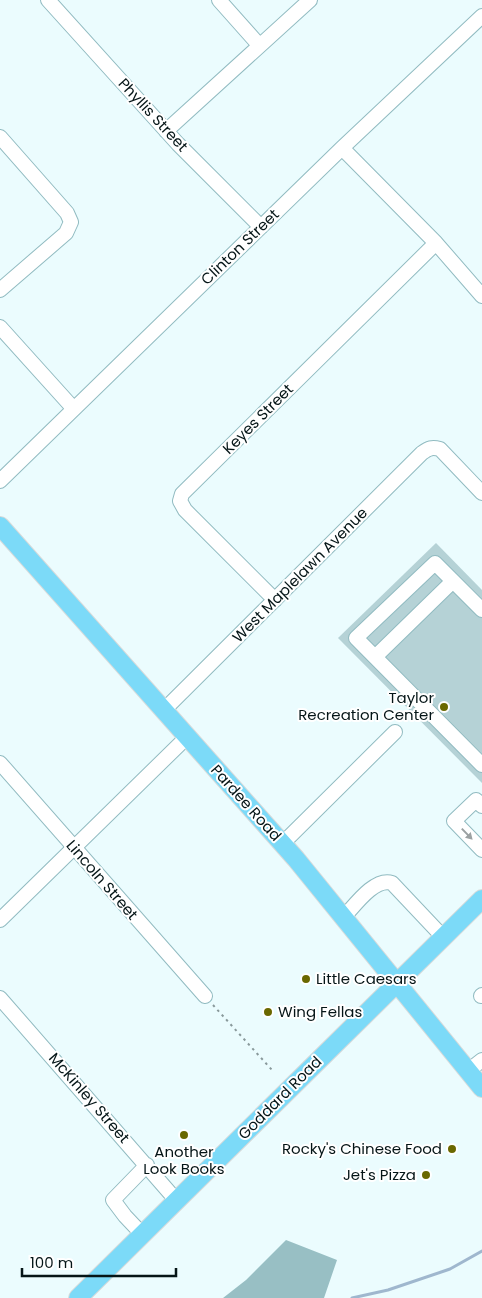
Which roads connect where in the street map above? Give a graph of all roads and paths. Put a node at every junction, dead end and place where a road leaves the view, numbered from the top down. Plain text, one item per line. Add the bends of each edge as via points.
1 (48, 0) edge
2 (219, 0) edge
3 (310, 0) edge
4 (482, 16) edge
5 (259, 44) junction
6 (166, 130) junction
7 (0, 137) edge
8 (342, 148) junction
9 (261, 226) junction
10 (436, 243) junction
11 (0, 290) edge
12 (482, 296) edge
13 (0, 327) edge
14 (74, 408) junction
15 (0, 481) edge
16 (482, 493) edge
17 (0, 526) edge
18 (453, 581) junction
19 (275, 600) junction
20 (482, 610) edge
21 (375, 657) junction
22 (164, 710) junction
23 (395, 732) dead end
24 (187, 737) junction
25 (0, 763) edge
26 (482, 764) edge
27 (482, 806) edge
28 (282, 844) junction
29 (74, 847) junction
30 (482, 850) edge
31 (482, 899) edge
32 (344, 917) junction
33 (0, 920) edge
34 (443, 937) junction
35 (397, 983) junction
36 (205, 996) joint
37 (0, 998) edge
38 (272, 1070) dead end
39 (478, 1075) edge
40 (147, 1166) junction
41 (176, 1200) junction
42 (142, 1234) junction
43 (78, 1298) edge

1 - 6 street, Phyllis Street
2 - 5 street
3 - 5 street
4 - 8 street, Clinton Street
5 - 6 street
6 - 9 street, Phyllis Street
7 - 11 street via 68,213 72,222 66,233
8 - 9 street, Clinton Street
8 - 10 street
9 - 14 street, Clinton Street
10 - 12 street
10 - 19 street, Keyes Street via 182,494 180,501 185,510
13 - 14 street
14 - 15 street, Clinton Street
16 - 19 street, West Maplelawn Avenue via 440,449 433,447 422,453
17 - 22 main road, Pardee Road
18 - 20 street
18 - 21 street
18 - 21 street via 435,563 356,638
19 - 22 street, West Maplelawn Avenue
21 - 26 street
22 - 24 main road, Pardee Road
23 - 28 street
24 - 28 main road, Pardee Road
24 - 29 street
25 - 29 street, Lincoln Street
27 -> 30 street via 476,800 454,821
28 - 32 main road, Pardee Road
29 - 33 street
29 - 36 street, Lincoln Street
31 - 34 main road, Goddard Road
32 - 34 street via 377,883 386,881 392,883
32 - 35 main road, Pardee Road
34 - 35 main road, Goddard Road
35 - 39 main road, Pardee Road
35 - 41 main road, Goddard Road
36 - 38 path
37 - 40 street, McKinley Street
40 - 41 street, McKinley Street
40 - 42 street via 112,1200
41 - 42 main road, Goddard Road
42 - 43 main road, Goddard Road

